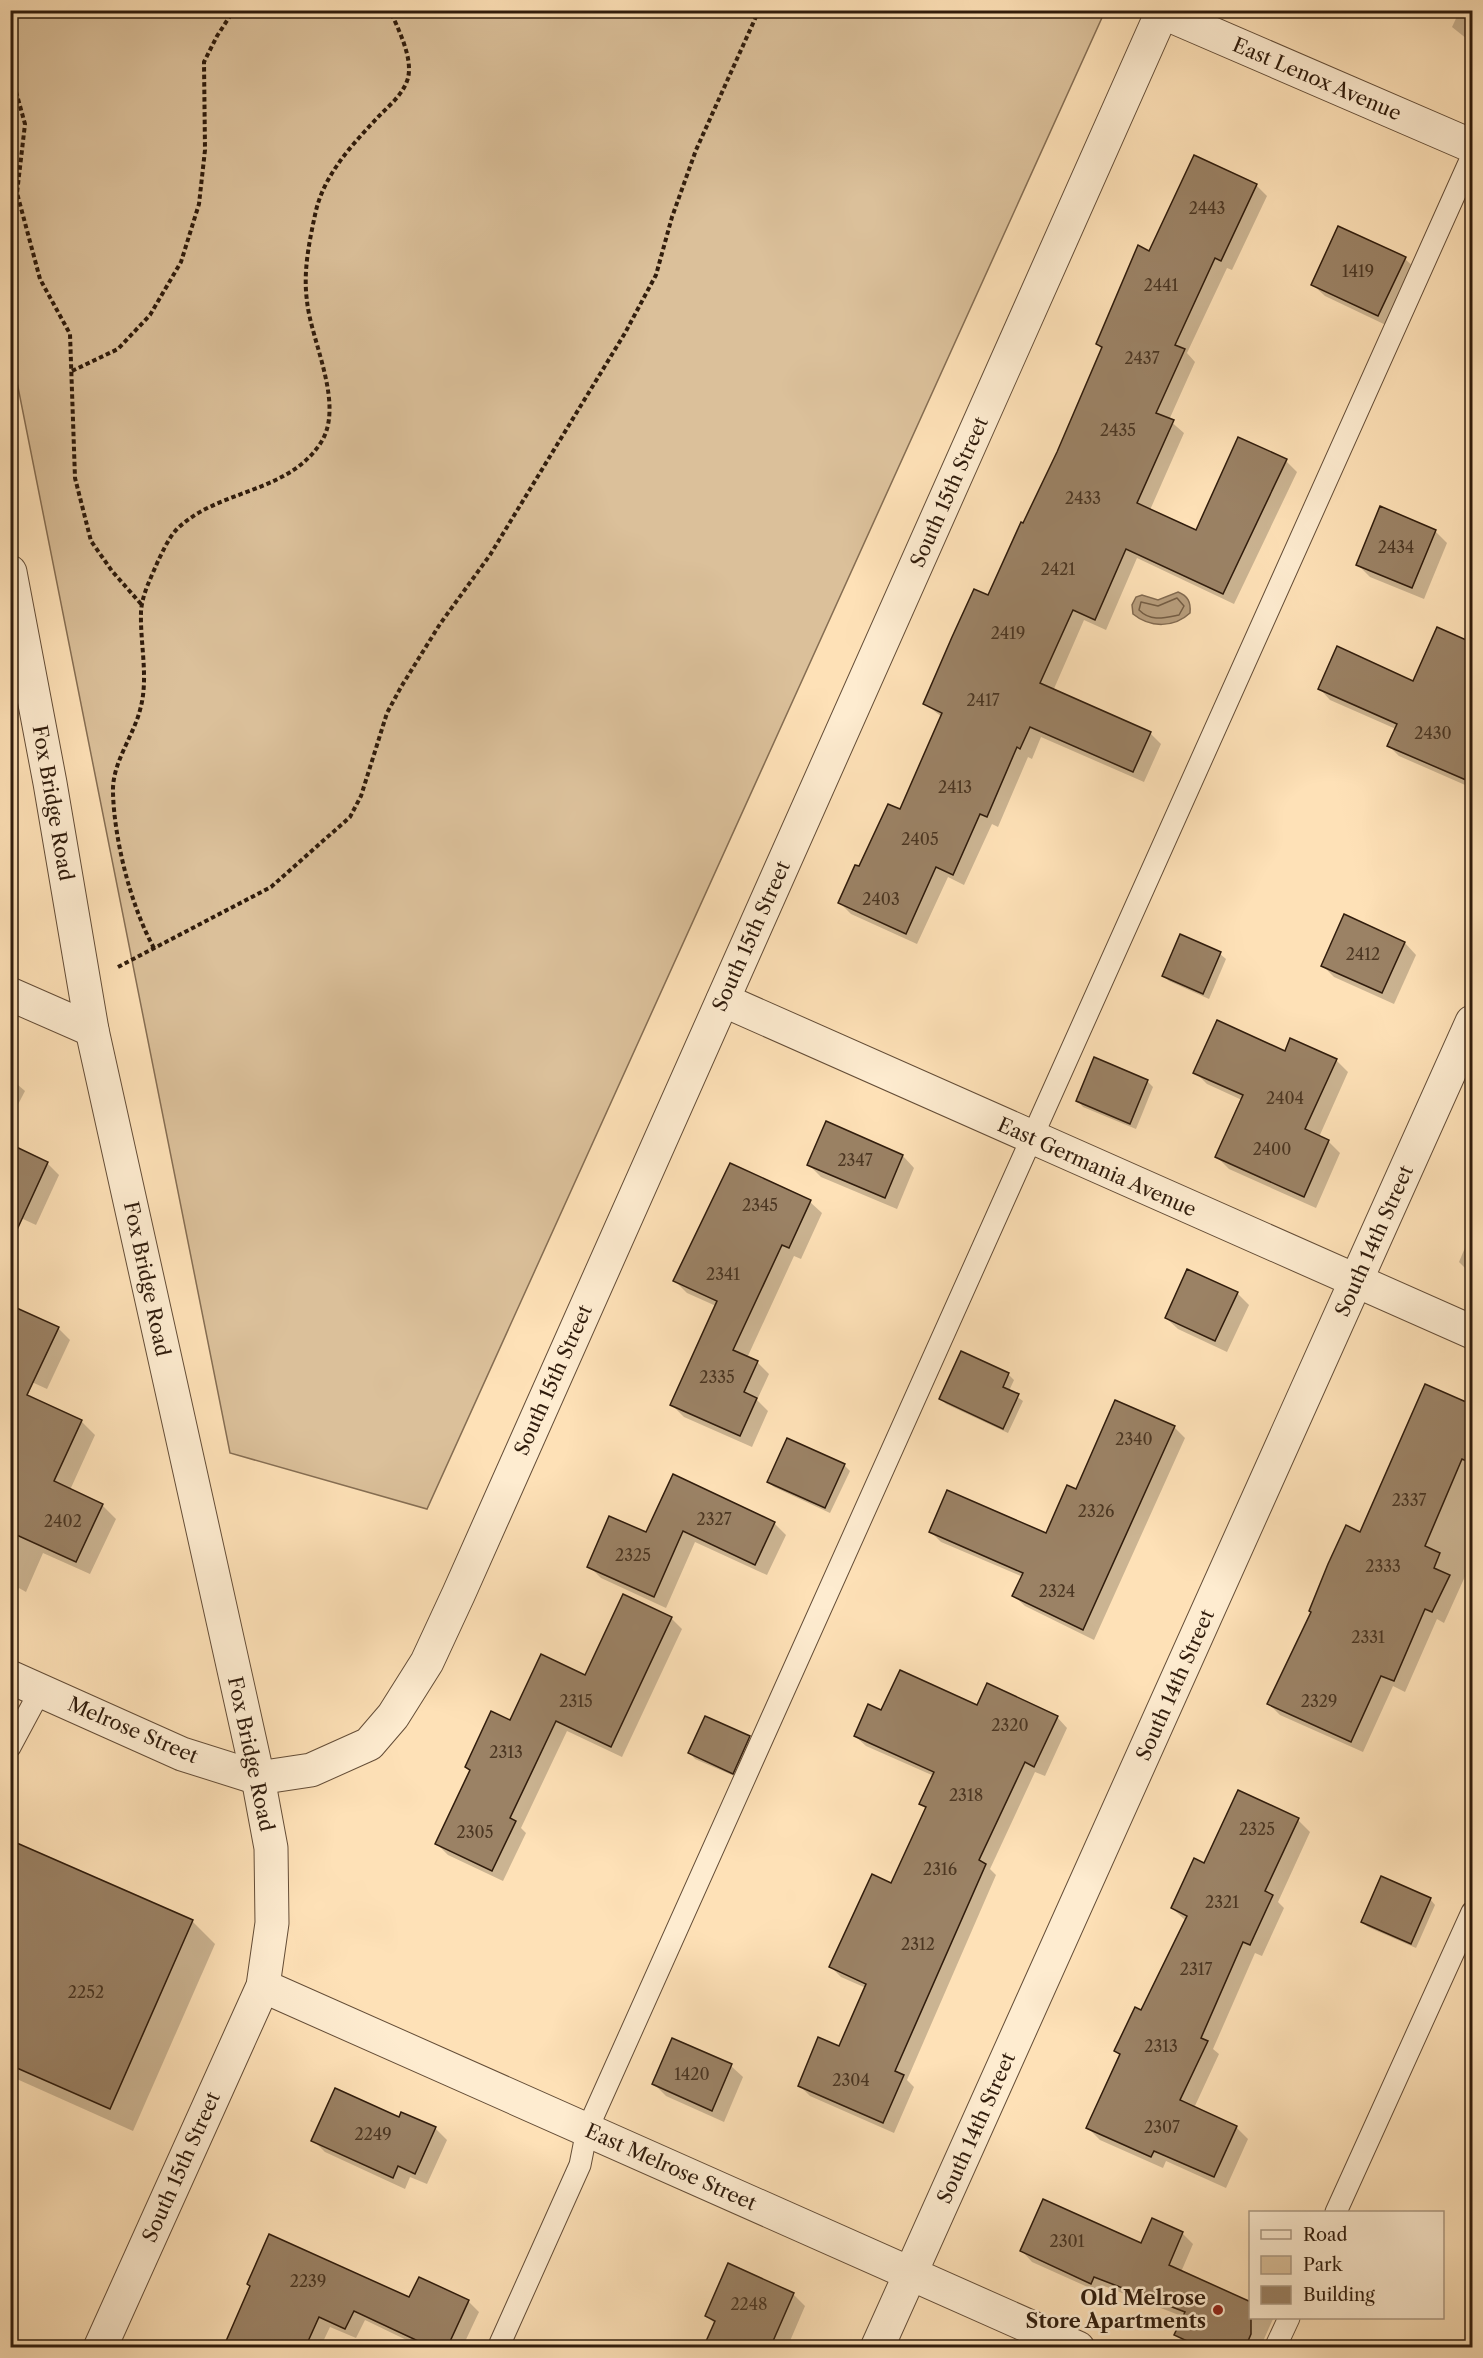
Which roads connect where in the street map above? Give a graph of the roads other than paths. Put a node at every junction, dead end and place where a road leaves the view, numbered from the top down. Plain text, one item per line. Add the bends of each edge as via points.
1 (1163, 11) edge
2 (1473, 146) edge
3 (1473, 156) edge
4 (10, 572) edge
5 (10, 994) edge
6 (723, 1000) junction
7 (1473, 1022) edge
8 (92, 1030) junction
9 (1034, 1138) junction
10 (1356, 1282) junction
11 (1473, 1332) edge
12 (10, 1677) edge
13 (40, 1691) junction
14 (10, 1748) edge
15 (258, 1778) junction
16 (1473, 1912) edge
17 (263, 1986) junction
18 (587, 2130) junction
19 (1336, 2211) edge
20 (910, 2273) junction
21 (1289, 2319) edge
22 (100, 2348) edge
23 (498, 2348) edge
24 (878, 2348) edge
25 (1078, 2348) edge
26 (1275, 2348) edge

1 - 2 street, East Lenox Avenue
1 - 6 street, South 15th Street
3 - 9 lane
4 - 8 street, Fox Bridge Road
5 - 8 street
6 - 9 street, East Germania Avenue
6 - 15 street, South 15th Street via 427,1662 393,1716 369,1744 311,1770
7 - 10 street, South 14th Street
8 - 15 street, Fox Bridge Road
9 - 10 street, East Germania Avenue
9 - 18 lane
10 - 11 street, East Germania Avenue
10 - 20 street, South 14th Street
12 - 13 street, Melrose Street
13 - 14 lane
13 - 15 street, Melrose Street via 182,1754
15 - 17 street, Fox Bridge Road via 271,1848 272,1923
16 - 19 lane
17 - 18 street, East Melrose Street
17 - 22 street, South 15th Street
18 - 20 street, East Melrose Street
18 - 23 lane via 580,2165
20 - 24 street, South 14th Street
20 - 25 street, East Melrose Street
21 - 26 lane

